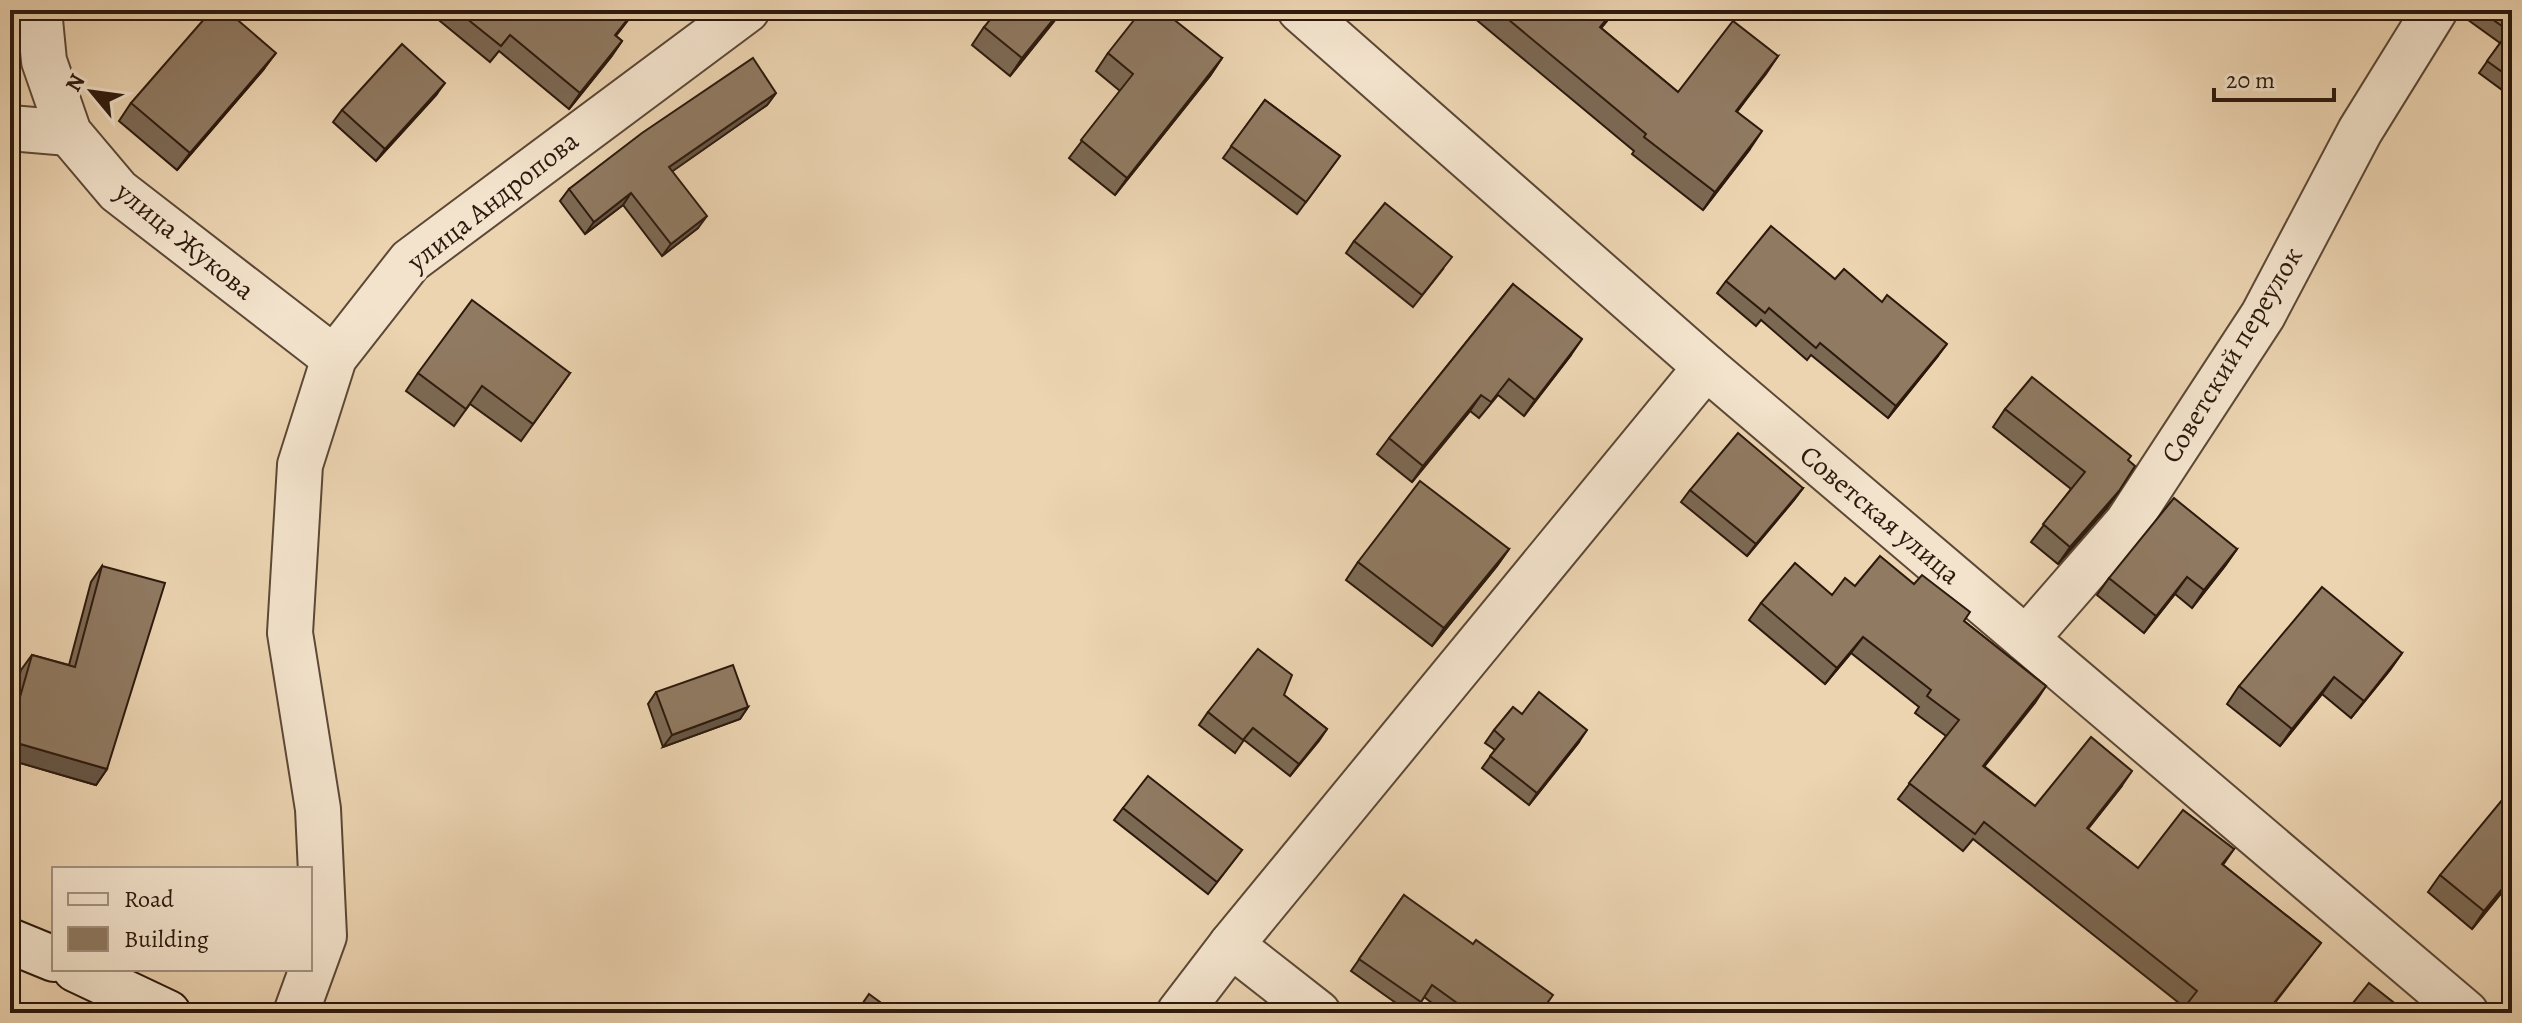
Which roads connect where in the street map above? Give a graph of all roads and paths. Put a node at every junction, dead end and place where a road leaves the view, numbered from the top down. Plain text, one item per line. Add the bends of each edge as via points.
1 (39, 10) edge
2 (747, 10) edge
3 (1300, 10) edge
4 (2435, 10) edge
5 (10, 128) edge
6 (69, 133) junction
7 (334, 358) junction
8 (1706, 367) junction
9 (2026, 639) junction
10 (10, 941) edge
11 (1231, 945) junction
12 (52, 958) edge
13 (312, 969) edge
14 (79, 971) edge
15 (311, 971) edge
16 (168, 1013) edge
17 (296, 1013) edge
18 (1179, 1013) edge
19 (1318, 1013) edge
20 (2466, 1013) edge

1 - 6 street, улица Жукова via 44,61
2 - 7 street, улица Андропова via 410,261
3 - 8 street, Советская улица
4 - 9 street, Советский переулок via 2360,131 2255,328 2127,523
5 - 6 street
6 - 7 street, улица Жукова via 118,191
7 - 13 street, улица Андропова via 300,465 290,633 318,809 324,936
8 - 9 street, Советская улица
8 - 11 street
9 - 20 street, Советская улица
10 - 12 street
11 - 18 street
11 - 19 street
14 - 16 street
15 - 17 street, улица Андропова

